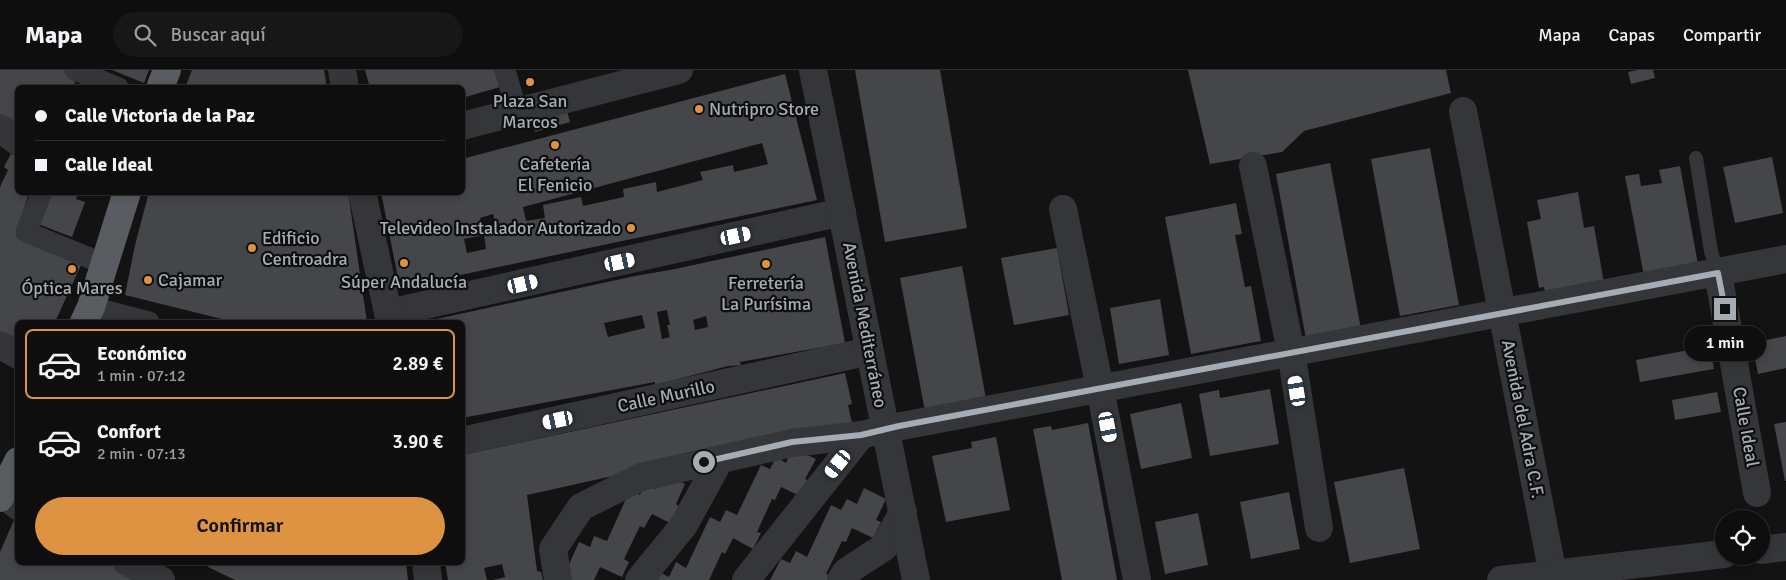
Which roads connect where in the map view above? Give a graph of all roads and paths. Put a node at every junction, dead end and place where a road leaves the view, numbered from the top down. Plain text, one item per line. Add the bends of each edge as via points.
1 (75, 70) edge
2 (166, 70) edge
3 (342, 70) edge
4 (505, 70) edge
5 (679, 70) edge
6 (813, 70) edge
7 (112, 85) edge
8 (161, 85) edge
9 (344, 85) edge
10 (1464, 111) dead end
11 (516, 112) junction
12 (465, 125) edge
13 (0, 128) edge
14 (15, 140) edge
15 (1696, 158) dead end
16 (1253, 166) dead end
17 (41, 195) edge
18 (125, 195) edge
19 (363, 195) edge
20 (1063, 209) dead end
21 (842, 212) junction
22 (1786, 259) edge
23 (104, 264) junction
24 (1718, 273) junction
25 (1502, 312) junction
26 (88, 315) edge
27 (389, 318) edge
28 (132, 320) edge
29 (0, 344) edge
30 (870, 351) junction
31 (1291, 352) junction
32 (15, 353) edge
33 (1100, 388) junction
34 (873, 432) junction
35 (465, 440) edge
36 (720, 459) junction
37 (15, 469) edge
38 (1757, 493) dead end
39 (5, 497) edge
40 (902, 512) junction
41 (1319, 528) dead end
42 (1786, 547) edge
43 (1770, 549) edge
44 (1715, 555) edge
45 (133, 565) edge
46 (426, 565) edge
47 (1554, 577) edge
48 (161, 580) edge
49 (428, 580) edge
50 (558, 580) edge
51 (639, 580) edge
52 (746, 580) edge
53 (841, 580) edge
54 (916, 580) edge
55 (1137, 580) edge
56 (1502, 580) edge

1 - 7 street
2 - 8 highway
3 - 9 street
4 - 11 street
5 - 11 street
6 - 21 street, Avenida Mediterráneo
10 - 25 street, Avenida del Adra C.F.
11 - 12 street
13 - 14 street
15 - 24 lane via 1711,251
16 - 31 street
17 - 23 street via 26,232
18 - 23 highway
19 - 27 street
20 - 33 street
21 - 27 street
21 - 30 street, Avenida Mediterráneo
22 - 24 street
23 - 26 highway
24 - 25 street
24 - 38 street, Calle Ideal
25 - 31 street
25 - 47 street, Avenida del Adra C.F.
26 - 28 street
29 - 32 street
30 - 34 street, Avenida Mediterráneo
30 - 35 street, Calle Murillo
31 - 33 street
31 - 41 street
33 - 34 street
33 - 55 street
34 - 36 street via 792,442
34 - 40 street, Avenida Mediterráneo
34 - 52 street
36 - 50 street via 641,477 581,508 553,549
36 - 51 street via 684,524
37 - 39 highway
40 - 53 street via 884,547 846,572
40 - 54 street, Avenida Mediterráneo
42 - 43 street
44 - 47 street
45 - 48 street
46 - 49 street
47 - 56 street

